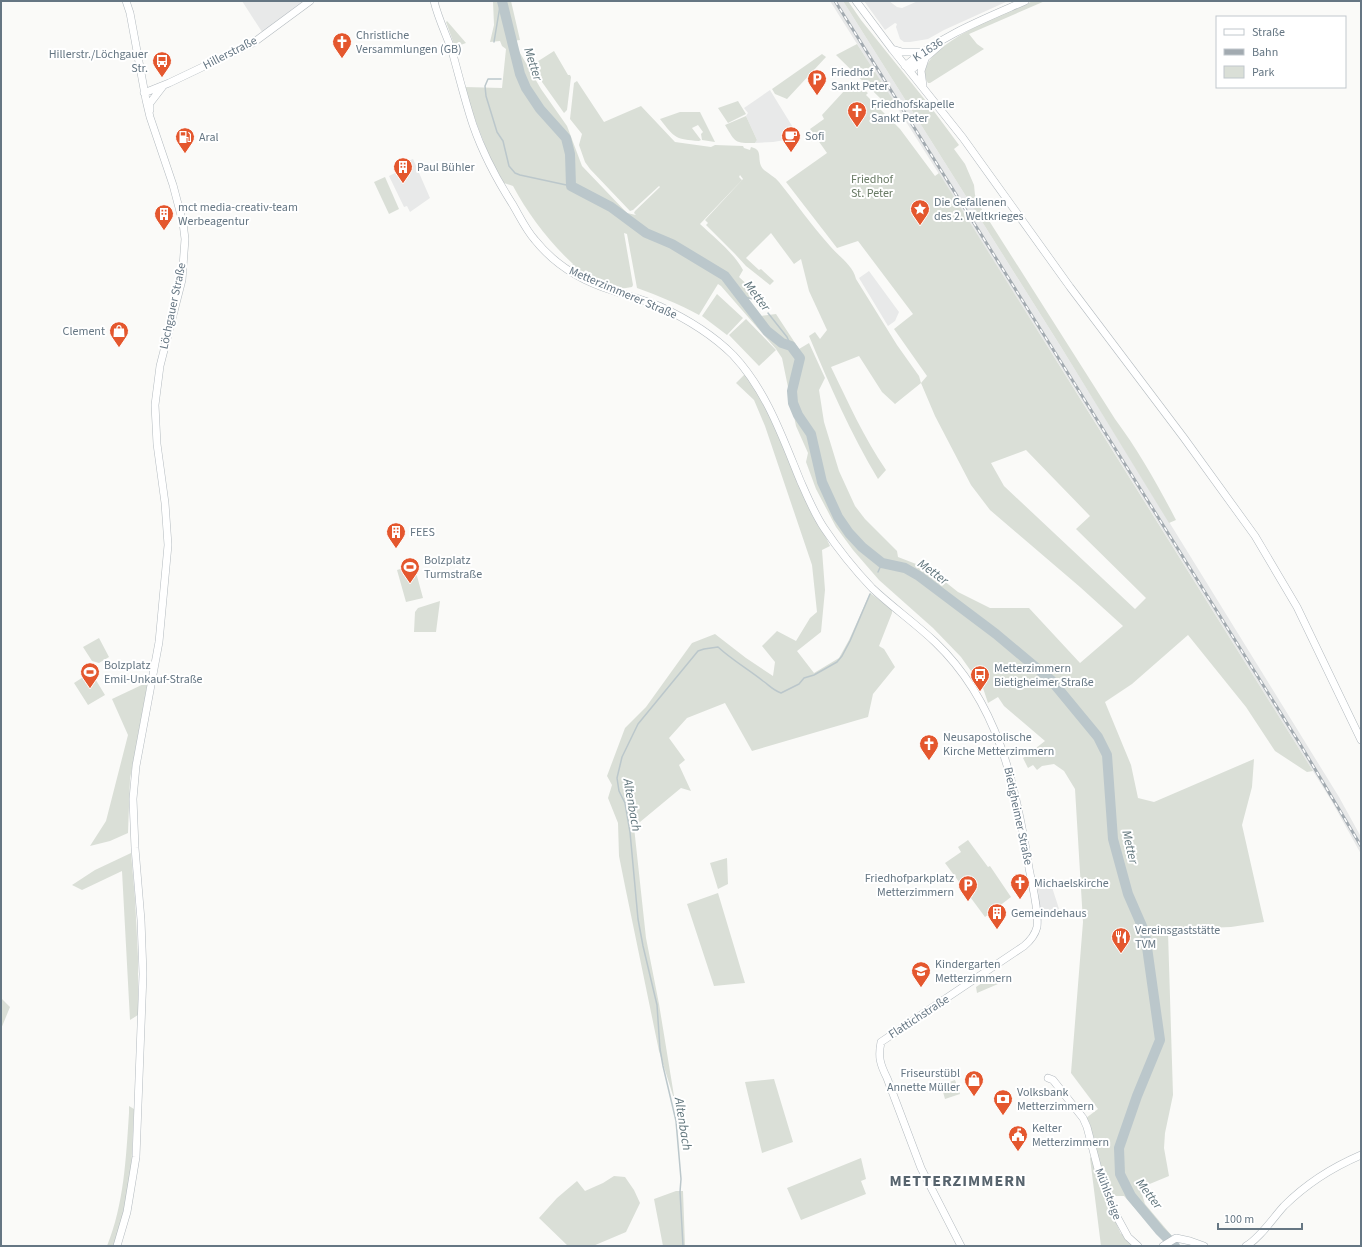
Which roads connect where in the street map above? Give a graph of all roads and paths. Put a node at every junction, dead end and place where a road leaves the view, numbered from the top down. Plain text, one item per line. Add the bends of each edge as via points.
1 (126, 1) edge
2 (310, 1) edge
3 (434, 1) edge
4 (856, 1) edge
5 (1025, 1) edge
6 (892, 49) junction
7 (924, 55) junction
8 (908, 68) junction
9 (163, 86) junction
10 (923, 88) junction
11 (144, 92) junction
12 (150, 117) junction
13 (936, 643) joint
14 (1361, 740) edge
15 (996, 965) joint
16 (1048, 1078) dead end
17 (1361, 1156) edge
18 (118, 1246) edge
19 (960, 1246) edge
20 (1138, 1246) edge
21 (1163, 1246) edge
22 (1204, 1246) edge
23 (1246, 1246) edge

1 - 11 main road, Löchgauer Straße
2 - 9 main road, Hillerstraße via 251,44
3 - 13 main road, Metterzimmerer Straße via 473,124 486,156 504,192 535,240 574,275 657,306 686,320 710,335 732,354 764,398 821,524 837,548 874,590
4 - 6 main road
5 - 7 main road, K 1636 / K 1636 via 949,37
6 - 7 main road
6 - 8 main road
7 - 8 main road, K 1636
7 - 10 main road via 921,71
8 - 10 main road
9 - 11 main road, Hillerstraße
9 - 12 main road via 150,103
10 - 14 main road via 963,138 1255,536 1297,607
11 - 12 main road, Löchgauer Straße
12 - 18 main road, Löchgauer Straße via 173,185 185,239 182,280 160,366 155,405 168,540 159,642 133,799 141,920 142,995 136,1157
13 - 15 main road, Bietigheimer Straße via 960,670 996,731 1011,776 1023,830 1036,910 1036,927 1027,944
15 - 19 main road, Flattichstraße via 881,1042 879,1054 913,1150
16 - 20 main road, Mühlsteige via 1053,1080 1083,1118 1098,1169 1116,1215 1128,1237
17 - 23 main road via 1337,1167 1305,1188
21 - 22 main road via 1176,1238

